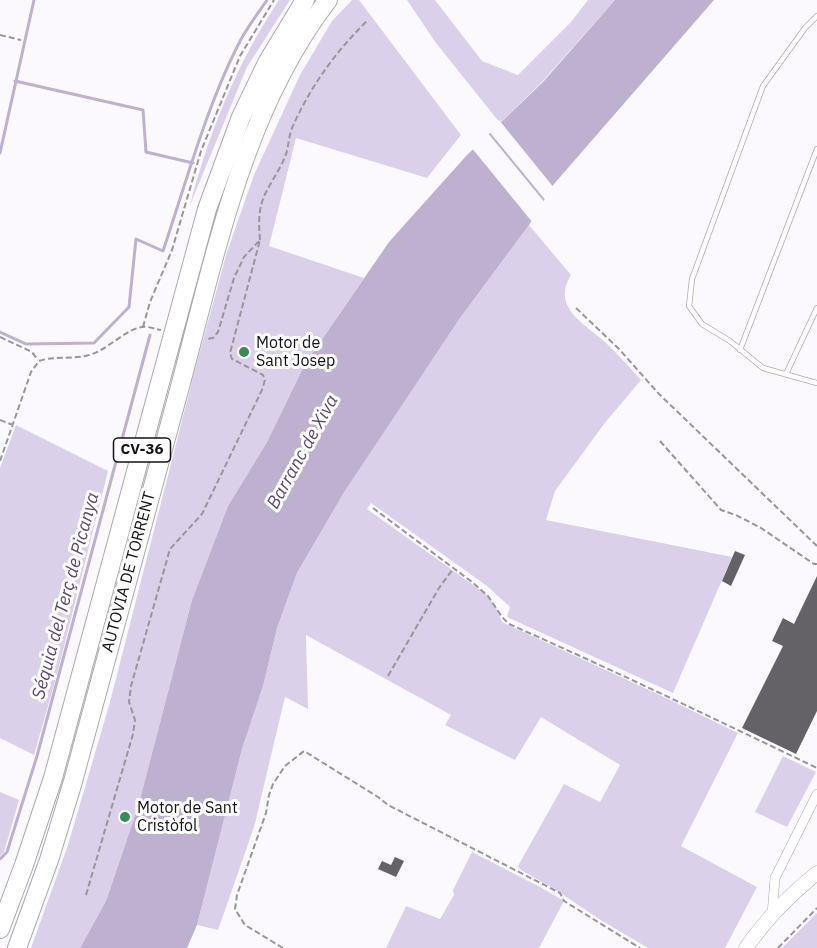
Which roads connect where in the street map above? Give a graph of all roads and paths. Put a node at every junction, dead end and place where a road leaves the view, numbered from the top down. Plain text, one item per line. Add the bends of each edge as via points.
1 (274, 0) edge
2 (305, 0) edge
3 (328, 0) edge
4 (339, 0) edge
5 (817, 16) edge
6 (368, 20) dead end
7 (0, 35) edge
8 (21, 40) dead end
9 (817, 149) edge
10 (226, 216) junction
11 (260, 240) junction
12 (576, 308) dead end
13 (817, 308) edge
14 (143, 327) junction
15 (161, 330) dead end
16 (0, 337) edge
17 (206, 339) dead end
18 (740, 350) junction
19 (39, 361) junction
20 (786, 374) junction
21 (817, 383) edge
22 (0, 420) edge
23 (13, 425) junction
24 (660, 441) dead end
25 (0, 461) edge
26 (372, 508) dead end
27 (817, 546) edge
28 (817, 564) edge
29 (453, 569) junction
30 (388, 676) dead end
31 (817, 768) edge
32 (817, 794) edge
33 (817, 873) edge
34 (86, 895) dead end
35 (817, 908) edge
36 (772, 915) junction
37 (0, 929) edge
38 (17, 948) edge
39 (283, 948) edge
40 (640, 948) edge
41 (746, 948) edge
42 (778, 948) edge

1 - 14 path via 240,56 201,151 172,250
2 - 37 highway, AUTOVIA DE TORRENT / CV-36 via 267,63 207,209 53,778
3 - 10 highway, AUTOVIA DE TORRENT / CV-36 via 259,121
4 - 10 highway via 288,76
5 - 18 lane via 763,86 692,279 689,306 702,324
6 - 11 path via 331,60 291,131 286,155 263,199 258,221
7 - 8 path
9 - 18 lane
10 - 38 highway, AUTOVIA DE TORRENT / CV-36 via 72,785
11 - 17 path via 244,257 234,278 218,332
11 - 34 path via 230,353 232,359 263,375 265,380 202,514 170,549 163,569 131,686 133,734
12 - 27 path
13 - 20 lane
14 - 15 path
14 - 19 path via 85,356
16 - 19 path via 32,352
18 - 20 lane via 763,368
19 - 23 path via 31,372
20 - 21 lane
22 - 23 path
23 - 25 path
24 - 28 path via 721,510 761,528
26 - 29 path
29 - 30 path
29 - 31 path via 488,596 509,624
32 - 36 street via 775,878
33 - 36 street
35 - 42 path
36 - 41 street
39 - 40 path via 245,925 235,909 273,784 285,766 304,751 388,805 560,893 564,901

